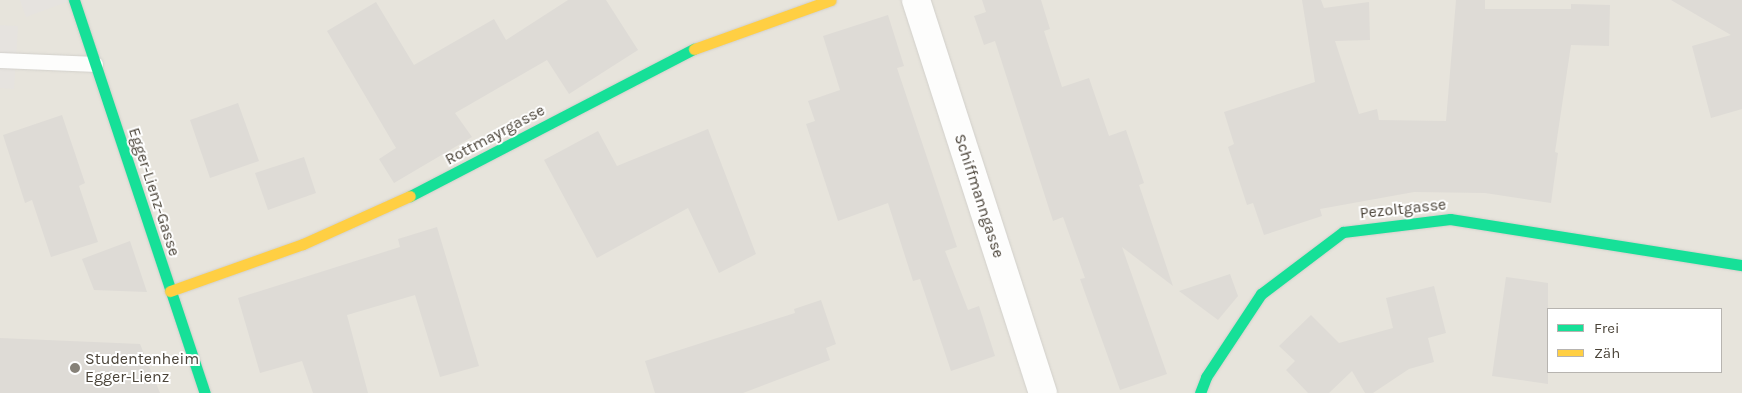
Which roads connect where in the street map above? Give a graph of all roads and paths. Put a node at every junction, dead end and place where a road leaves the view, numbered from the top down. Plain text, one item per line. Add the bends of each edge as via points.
1 (74, 0) edge
2 (831, 0) edge
3 (916, 0) edge
4 (0, 60) edge
5 (95, 64) junction
6 (1742, 264) edge
7 (170, 290) junction
8 (205, 393) edge
9 (1043, 393) edge
10 (1200, 393) edge

1 - 5 street, Egger-Lienz-Gasse
2 - 7 street, Rottmayrgasse via 709,41 436,184 303,244
3 - 9 street, Schiffmanngasse
4 - 5 lane
5 - 7 street, Egger-Lienz-Gasse
6 - 10 street, Pezoltgasse via 1450,219 1343,232 1261,294 1206,377
7 - 8 street, Egger-Lienz-Gasse

